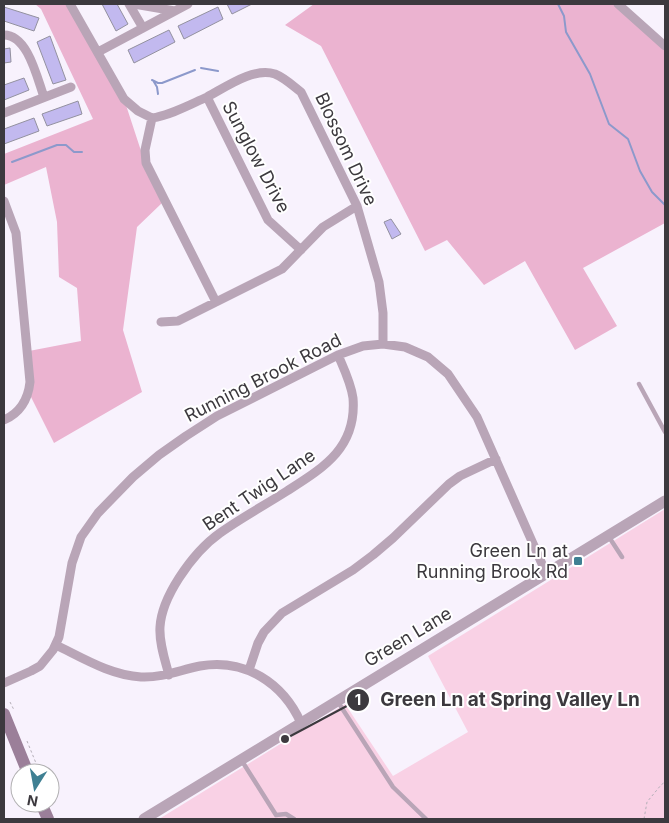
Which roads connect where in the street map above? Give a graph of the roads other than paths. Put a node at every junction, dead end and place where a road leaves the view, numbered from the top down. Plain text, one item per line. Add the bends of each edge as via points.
1 (70, 4) edge
2 (129, 4) edge
3 (134, 4) edge
4 (188, 4) edge
5 (618, 4) edge
6 (175, 11) junction
7 (143, 28) junction
8 (4, 35) edge
9 (665, 46) edge
10 (98, 52) junction
11 (71, 87) dead end
12 (44, 97) junction
13 (207, 97) junction
14 (4, 113) edge
15 (152, 118) junction
16 (4, 201) edge
17 (357, 206) junction
18 (301, 250) junction
19 (216, 302) junction
20 (161, 322) dead end
21 (383, 344) junction
22 (338, 355) junction
23 (639, 384) dead end
24 (4, 420) edge
25 (665, 432) edge
26 (496, 459) junction
27 (665, 501) edge
28 (608, 536) junction
29 (622, 557) dead end
30 (546, 573) junction
31 (56, 645) junction
32 (248, 670) junction
33 (169, 675) junction
34 (4, 684) edge
35 (337, 701) junction
36 (4, 714) edge
37 (301, 723) junction
38 (241, 760) junction
39 (24, 763) edge
40 (275, 817) edge
41 (144, 819) edge
42 (294, 819) edge
43 (426, 819) edge

1 - 10 street
2 - 7 street
3 - 6 street
4 - 6 street
5 - 9 street
6 - 7 street
7 - 10 street
8 - 12 street via 17,39 24,47
10 - 15 street via 124,99
11 - 12 street
12 - 14 street
13 - 15 street, Blossom Drive
13 - 17 street, Blossom Drive via 259,73 275,74 289,82 301,92
13 - 18 street, Sunglow Drive via 268,220
15 - 19 street via 145,150 146,163
16 - 24 street via 16,233 30,382 22,406
17 - 18 street via 323,228
17 - 21 street, Blossom Drive via 379,282
18 - 19 street via 282,269
19 - 20 street via 178,321
21 - 22 street, Running Brook Road via 363,346
21 - 26 street, Running Brook Road via 416,352 438,364 448,374 477,417
22 - 31 street, Running Brook Road via 207,422 159,455 115,494 89,524 76,550
22 - 33 street, Bent Twig Lane via 353,398 351,423 342,446 321,469 207,544 185,568 167,599 160,625
23 - 25 lane
26 - 30 street, Running Brook Road
26 - 32 street via 448,484 373,555 282,613 264,632
27 - 28 street, Green Lane
28 - 29 lane
28 - 30 street, Green Lane
30 - 35 street, Green Lane
31 - 33 street via 121,674 141,677
31 - 34 street, Running Brook Road via 40,666
32 - 33 street via 212,664
32 - 37 street via 282,692
35 - 37 street, Green Lane
35 - 43 lane via 393,787
36 - 39 main road
37 - 38 street, Green Lane
38 - 40 lane
38 - 41 street, Green Lane
40 - 42 lane via 286,814

